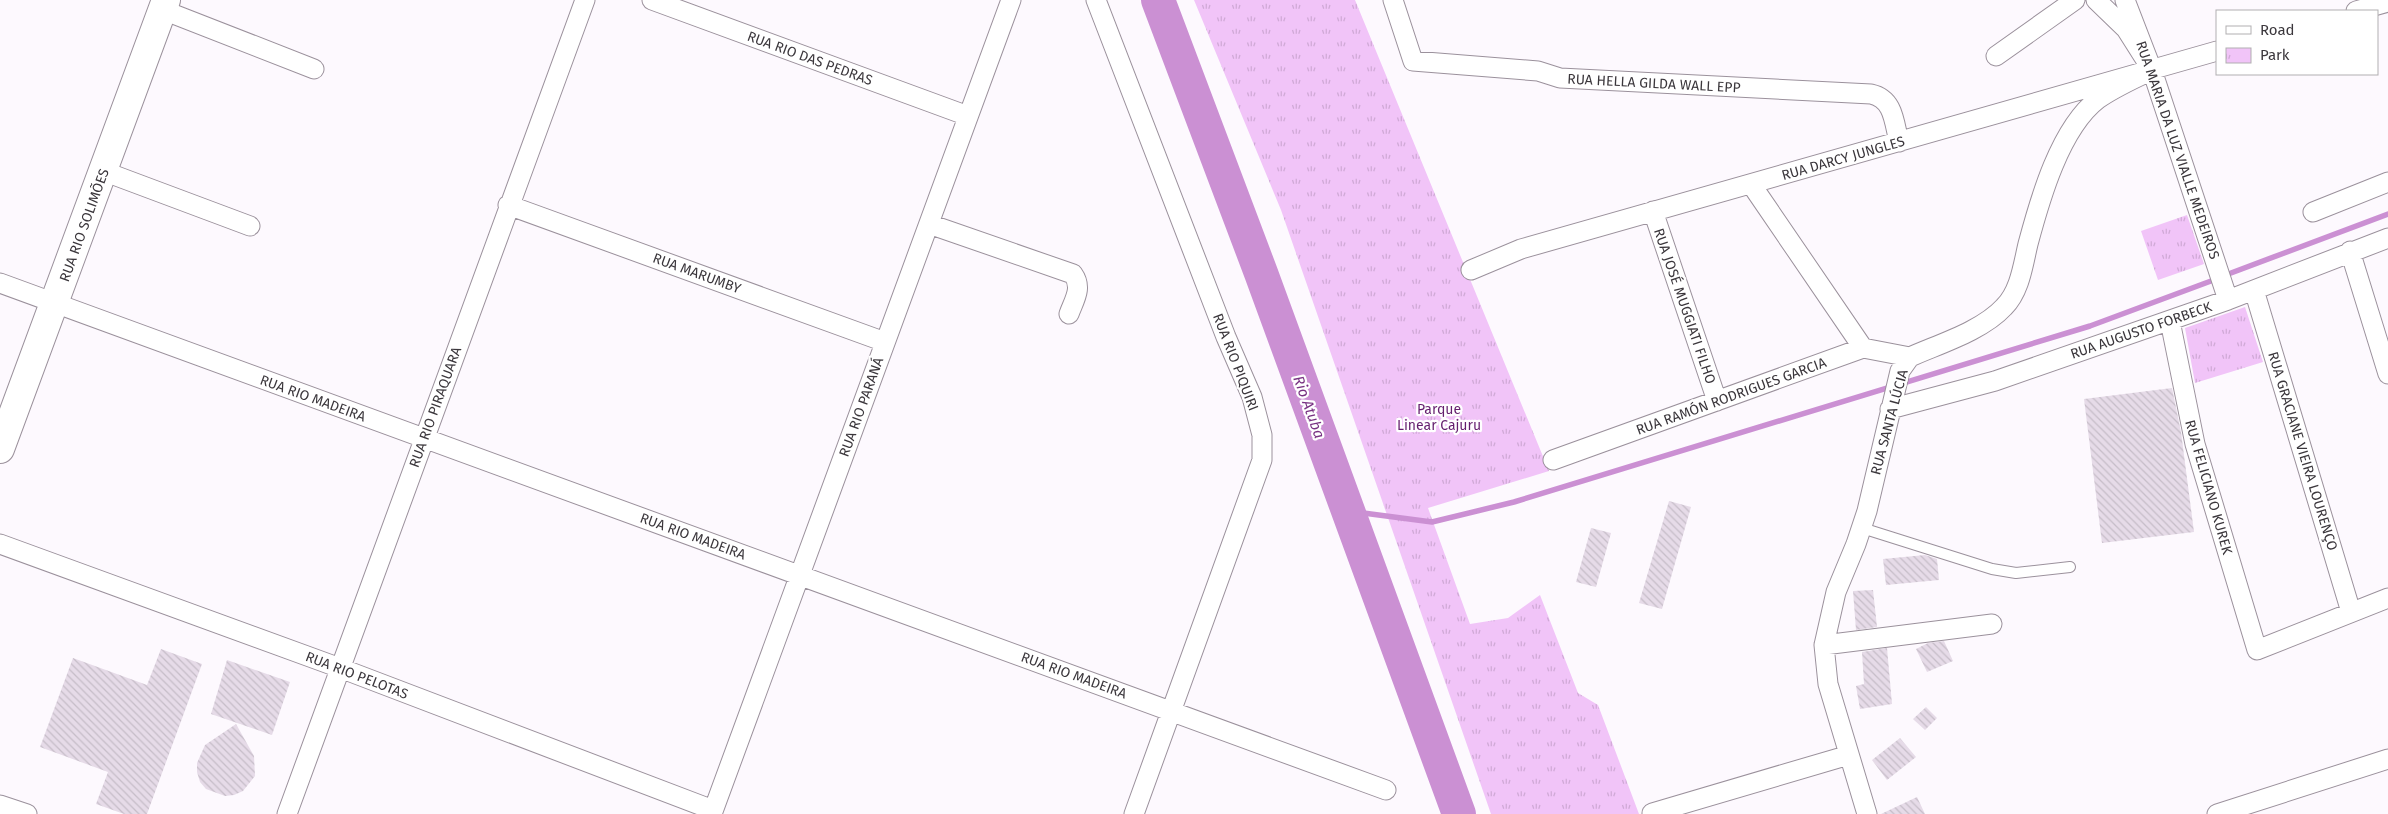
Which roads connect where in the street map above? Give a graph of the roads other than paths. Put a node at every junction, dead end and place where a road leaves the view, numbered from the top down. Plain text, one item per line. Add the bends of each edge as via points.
1 (585, 0) edge
2 (652, 0) edge
3 (1011, 0) edge
4 (1096, 0) edge
5 (1393, 0) edge
6 (2075, 0) edge
7 (2096, 0) edge
8 (2125, 0) edge
9 (2388, 2) edge
10 (164, 5) edge
11 (2364, 6) edge
12 (2216, 51) edge
13 (1996, 56) dead end
14 (314, 69) dead end
15 (2152, 70) junction
16 (968, 116) junction
17 (1899, 142) junction
18 (103, 171) junction
19 (2388, 182) edge
20 (1751, 184) junction
21 (508, 205) junction
22 (1653, 211) junction
23 (2313, 212) dead end
24 (929, 224) junction
25 (250, 226) dead end
26 (2388, 238) edge
27 (2350, 251) junction
28 (1471, 270) dead end
29 (0, 283) edge
30 (2254, 290) junction
31 (2228, 300) junction
32 (55, 303) junction
33 (1069, 314) dead end
34 (2170, 321) junction
35 (885, 342) junction
36 (1863, 348) junction
37 (1905, 364) junction
38 (2388, 374) edge
39 (1717, 401) junction
40 (1890, 409) junction
41 (423, 438) junction
42 (0, 449) edge
43 (1553, 460) dead end
44 (1862, 528) junction
45 (0, 544) edge
46 (2070, 567) dead end
47 (799, 574) junction
48 (2388, 598) edge
49 (2351, 612) junction
50 (1992, 624) dead end
51 (1824, 645) junction
52 (340, 668) junction
53 (1172, 712) junction
54 (1848, 755) junction
55 (2388, 758) edge
56 (1386, 790) dead end
57 (0, 804) edge
58 (713, 812) edge
59 (1652, 813) edge
60 (27, 814) edge
61 (287, 814) edge
62 (1134, 814) edge
63 (1867, 814) edge
64 (2218, 814) edge

1 - 21 street, RUA RIO PIRAQUARA
2 - 16 street, RUA RIO DAS PEDRAS
3 - 16 street, RUA RIO PARANÁ
4 - 53 street, RUA RIO PIQUIRI via 1226,337 1252,396 1262,435 1262,460
5 - 17 street, RUA HELLA GILDA WALL EPP via 1413,61 1538,71 1560,78 1871,94 1879,96 1890,106
6 - 13 street
7 - 15 street via 2126,29
8 - 15 street, RUA MARIA DA LUZ VIALLE MEDEIROS
9 - 11 street
10 - 14 street
10 - 18 street, RUA RIO SOLIMÕES
12 - 15 street, RUA DARCY JUNGLES
15 - 17 street, RUA DARCY JUNGLES
15 - 31 street, RUA MARIA DA LUZ VIALLE MEDEIROS
15 - 37 street, RUA SANTA LÚCIA via 2097,100 2069,135 2043,195 2017,285 2005,307 1983,324
16 - 24 street, RUA RIO PARANÁ
17 - 20 street, RUA DARCY JUNGLES
18 - 25 street
18 - 32 street, RUA RIO SOLIMÕES
19 - 23 street
20 - 22 street, RUA DARCY JUNGLES
20 - 36 street
21 - 35 street, RUA MARUMBY
21 - 41 street, RUA RIO PIRAQUARA
22 - 28 street, RUA DARCY JUNGLES via 1521,249
22 - 39 street, RUA JOSÉ MUGGIATI FILHO
24 - 33 street via 1073,274 1078,281 1078,290
24 - 35 street, RUA RIO PARANÁ
26 - 27 street, RUA AUGUSTO FORBECK
27 - 30 street, RUA AUGUSTO FORBECK
27 - 38 street
29 - 32 street, RUA RIO MADEIRA
30 - 31 street, RUA AUGUSTO FORBECK
30 - 49 street, RUA GRACIANE VIEIRA LOURENÇO
31 - 34 street, RUA AUGUSTO FORBECK
32 - 41 street, RUA RIO MADEIRA
32 - 42 street, RUA RIO SOLIMÕES
34 - 40 street, RUA AUGUSTO FORBECK via 1995,381
34 - 49 street, RUA FELICIANO KUREK via 2195,444 2257,650
35 - 47 street, RUA RIO PARANÁ
36 - 37 street
36 - 39 street, RUA RAMÓN RODRIGUES GARCIA
37 - 40 street, RUA SANTA LÚCIA
39 - 43 street, RUA RAMÓN RODRIGUES GARCIA
40 - 44 street, RUA SANTA LÚCIA
41 - 47 street, RUA RIO MADEIRA
41 - 52 street, RUA RIO PIRAQUARA
44 - 46 lane via 1992,569 2016,573
44 - 51 street, RUA SANTA LÚCIA via 1836,592
45 - 52 street, RUA RIO PELOTAS
47 - 53 street, RUA RIO MADEIRA
47 - 58 street, RUA RIO PARANÁ
48 - 49 street
50 - 51 street
51 - 54 street, RUA SANTA LÚCIA via 1827,679
52 - 58 street, RUA RIO PELOTAS
52 - 61 street, RUA RIO PIRAQUARA
53 - 56 street, RUA RIO MADEIRA
53 - 62 street, RUA RIO PIQUIRI
54 - 59 street
54 - 63 street, RUA SANTA LÚCIA
55 - 64 street
57 - 60 street

